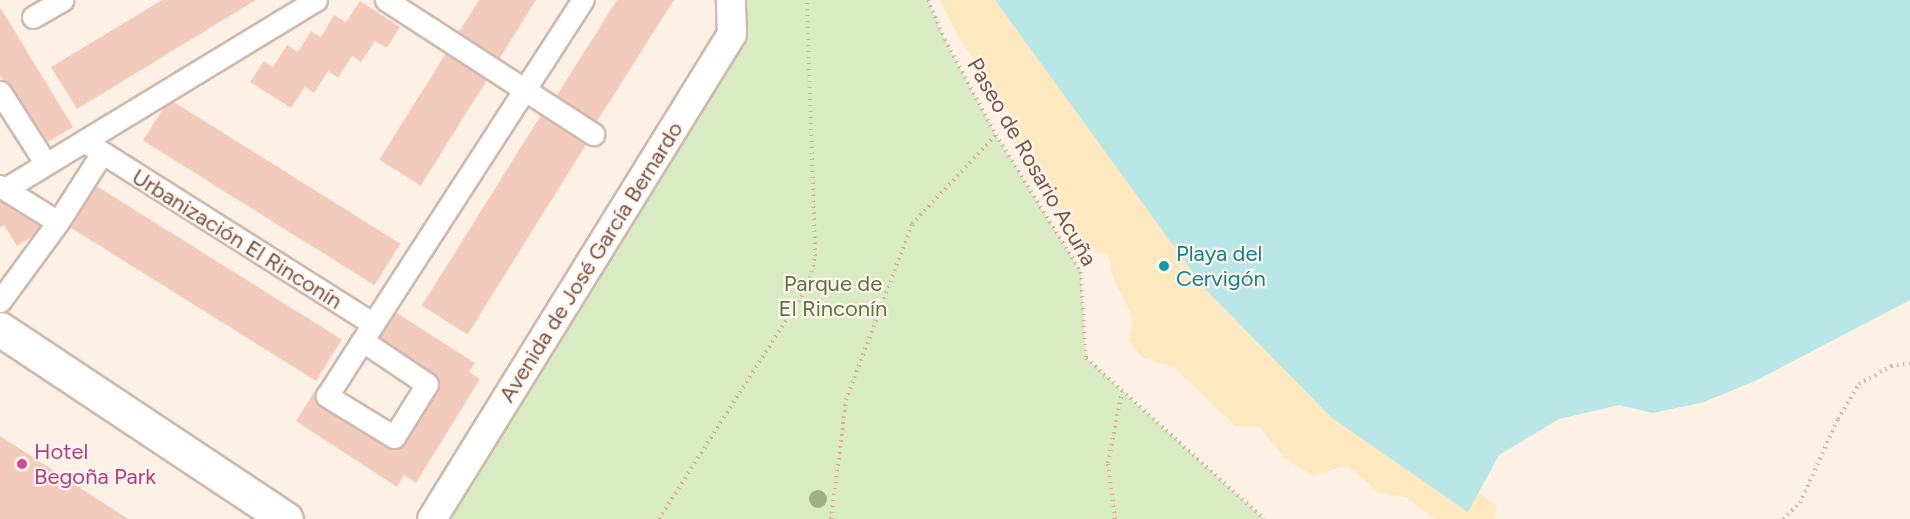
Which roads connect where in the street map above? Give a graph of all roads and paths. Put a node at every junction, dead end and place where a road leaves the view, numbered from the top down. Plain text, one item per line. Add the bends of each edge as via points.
1 (62, 0) edge
2 (316, 0) edge
3 (386, 0) edge
4 (583, 0) edge
5 (731, 0) edge
6 (807, 0) edge
7 (928, 0) edge
8 (33, 17) dead end
9 (525, 90) junction
10 (0, 92) edge
11 (593, 134) dead end
12 (996, 135) junction
13 (84, 141) junction
14 (102, 153) junction
15 (46, 164) junction
16 (2, 188) edge
17 (58, 222) junction
18 (0, 300) edge
19 (0, 329) edge
20 (368, 333) junction
21 (1910, 363) edge
22 (1122, 390) junction
23 (286, 519) edge
24 (432, 519) edge
25 (658, 519) edge
26 (831, 519) edge
27 (1115, 519) edge
28 (1264, 519) edge
29 (1783, 519) edge

1 - 8 street
2 - 13 street
3 - 9 street
4 - 9 street, Urbanización El Rinconín
5 - 24 street, Avenida de José García Bernardo via 732,34
6 - 25 path via 815,256 809,284
7 - 12 path, Paseo de Rosario Acuña
9 - 11 street
9 - 20 street, Urbanización El Rinconín
10 - 15 street
12 - 22 path, Paseo de Rosario Acuña via 1081,272 1086,358
12 - 26 path via 912,224 846,400
13 - 14 street, Urbanización El Rinconín
13 - 15 street
14 - 17 street
14 - 20 street, Urbanización El Rinconín
15 - 16 street
16 - 17 street
17 - 18 street
19 - 23 street
20 - 20 street, Urbanización El Rinconín via 427,384 394,437 327,396
21 - 29 path via 1891,366 1859,384 1838,419 1800,503
22 - 27 path via 1108,463
22 - 28 path, Paseo de Rosario Acuña

